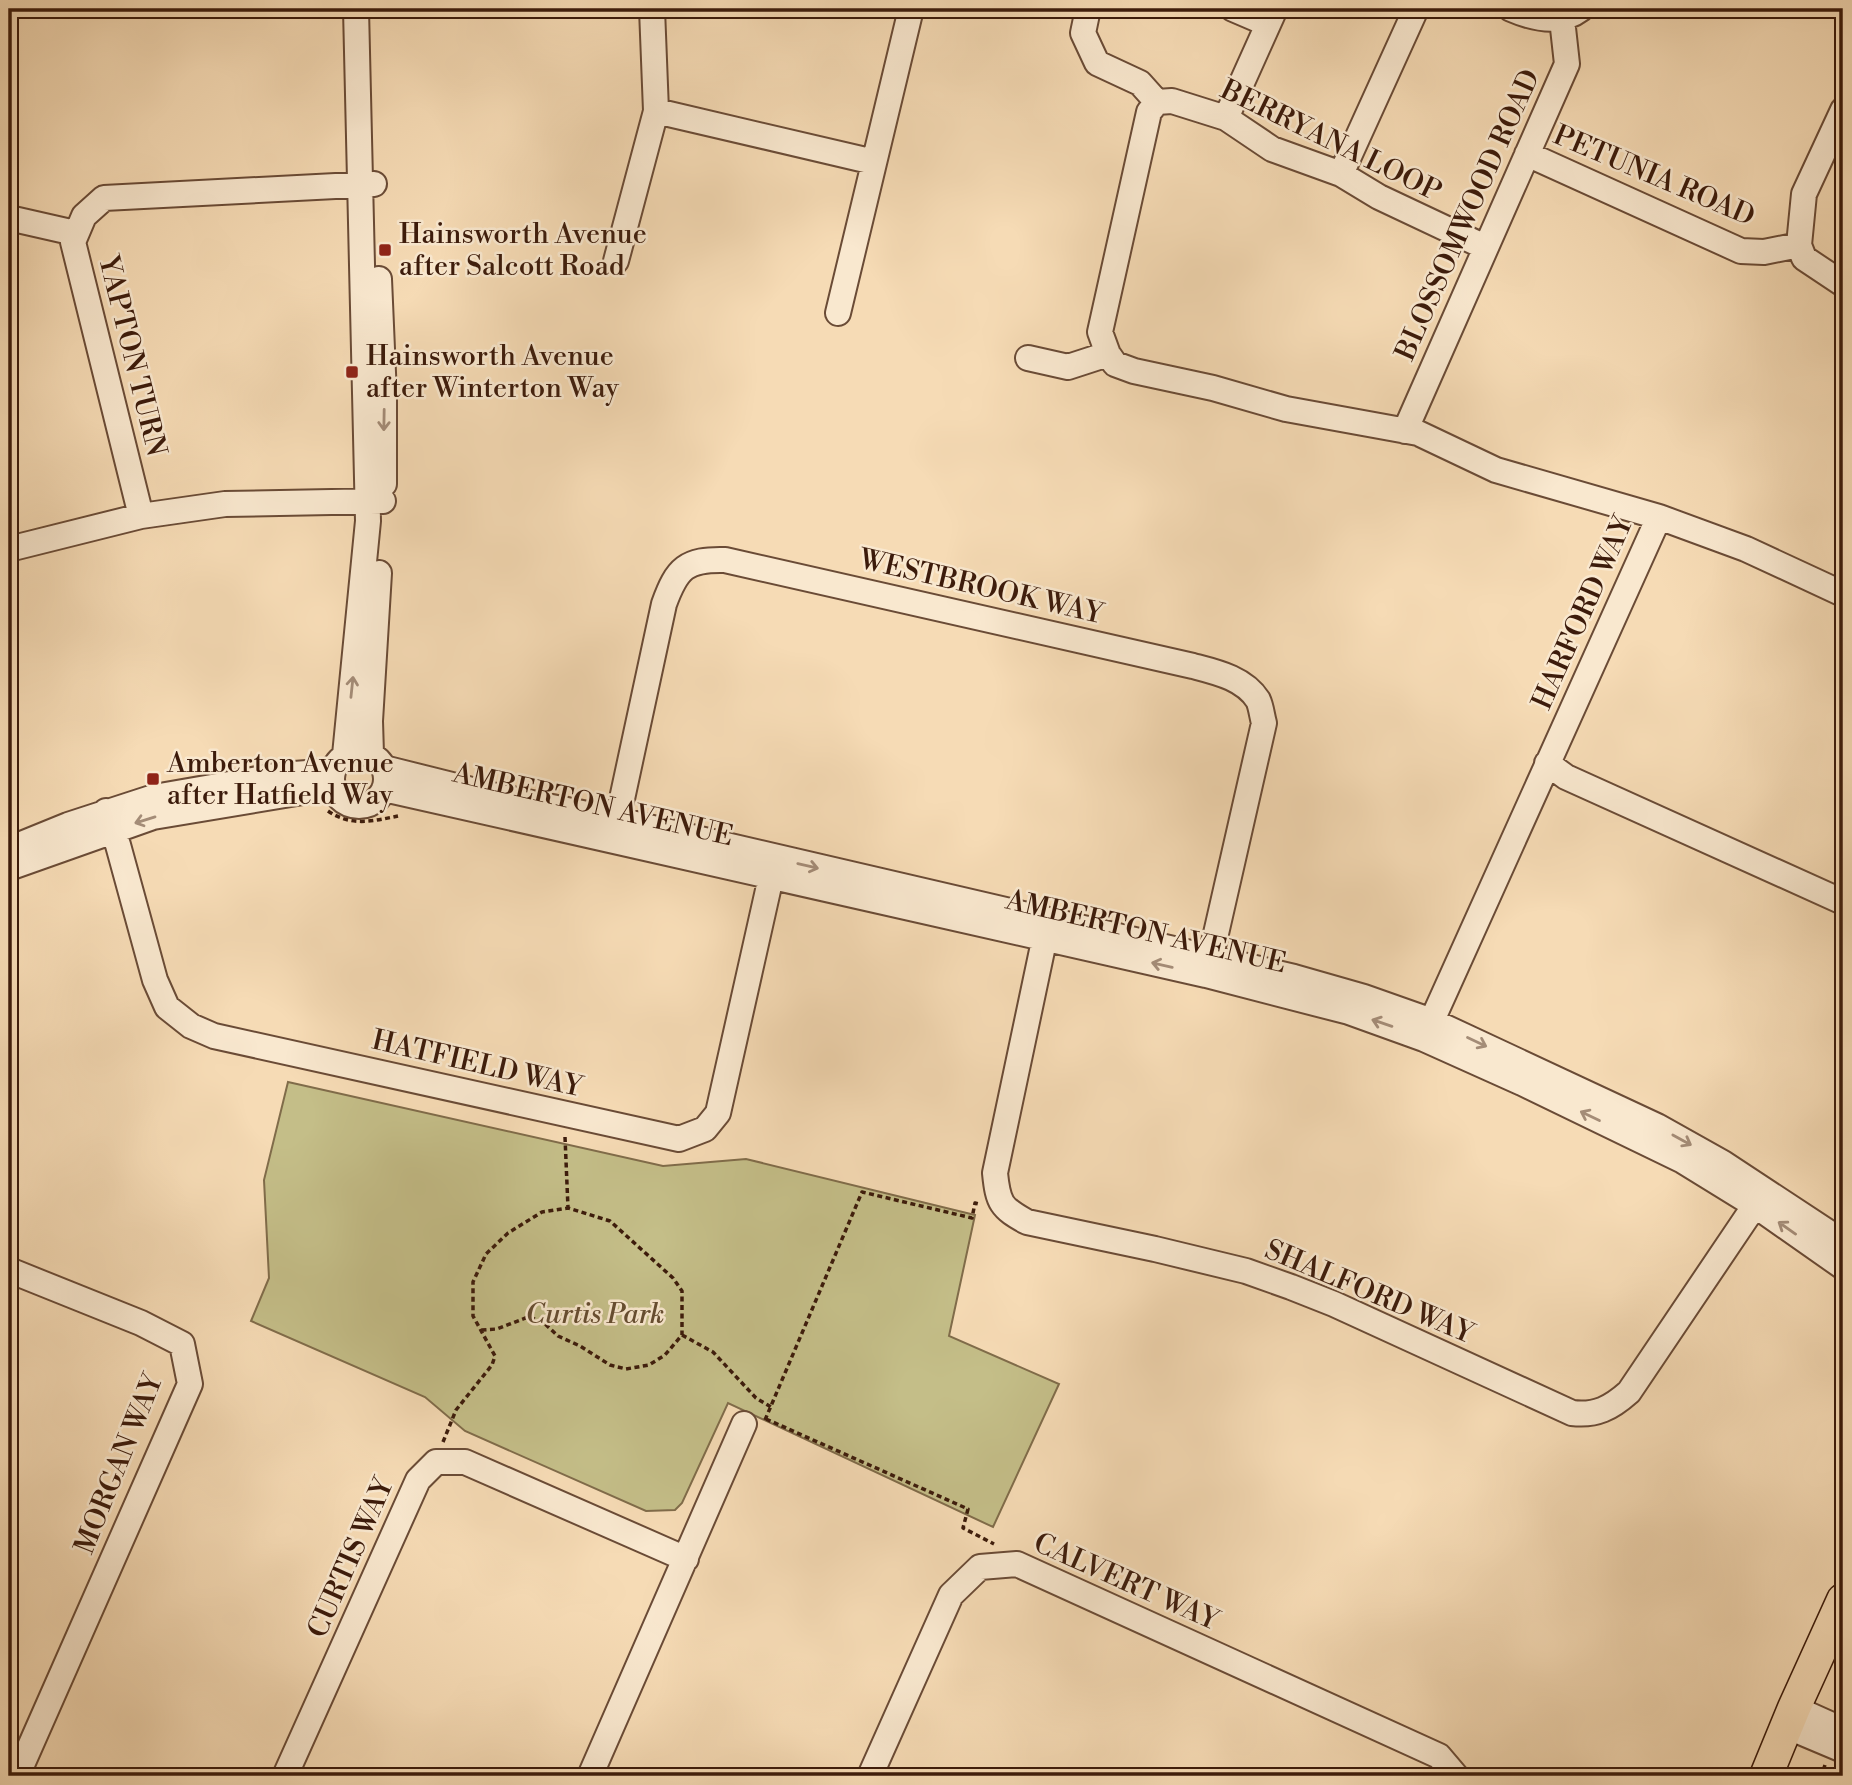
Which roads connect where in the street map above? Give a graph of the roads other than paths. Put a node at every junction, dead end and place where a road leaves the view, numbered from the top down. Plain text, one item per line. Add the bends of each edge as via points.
1 (356, 9) edge
2 (370, 9) edge
3 (652, 9) edge
4 (911, 9) edge
5 (1088, 9) edge
6 (1233, 9) edge
7 (1416, 9) edge
8 (1511, 9) edge
9 (1571, 14) edge
10 (1271, 16) edge
11 (1157, 102) junction
12 (1843, 110) edge
13 (656, 111) junction
14 (1226, 118) junction
15 (1527, 154) junction
16 (874, 162) junction
17 (1341, 174) junction
18 (368, 184) junction
19 (9, 218) edge
20 (75, 233) junction
21 (1799, 245) junction
22 (1485, 247) junction
23 (616, 261) dead end
24 (1843, 284) edge
25 (838, 313) dead end
26 (1108, 354) junction
27 (1028, 358) dead end
28 (1405, 431) junction
29 (376, 501) junction
30 (141, 516) junction
31 (1659, 517) junction
32 (9, 549) edge
33 (1843, 594) edge
34 (1547, 763) junction
35 (380, 770) junction
36 (337, 771) junction
37 (109, 821) junction
38 (616, 830) junction
39 (9, 849) edge
40 (773, 867) junction
41 (9, 868) edge
42 (1843, 902) edge
43 (1046, 930) junction
44 (1208, 966) junction
45 (1428, 1030) junction
46 (1762, 1199) junction
47 (1843, 1242) edge
48 (1843, 1267) edge
49 (9, 1270) edge
50 (755, 1421) road end
51 (686, 1559) junction
52 (1843, 1600) edge
53 (1843, 1644) edge
54 (1799, 1721) junction
55 (1843, 1730) edge
56 (1843, 1750) edge
57 (18, 1776) edge
58 (285, 1776) edge
59 (590, 1776) edge
60 (870, 1776) edge
61 (1456, 1776) edge
62 (1766, 1776) edge
63 (1788, 1776) edge

1 - 18 street
2 - 18 street
3 - 13 street
4 - 16 street
5 - 11 street via 1083,33 1097,63 1140,83
6 - 10 street
7 - 17 street
8 - 9 street via 1529,17
9 - 15 street, BLOSSOMWOOD ROAD via 1567,64
10 - 14 street
11 - 14 street, BERRYANA LOOP via 1172,101
11 - 26 street via 1149,112 1100,332
12 - 21 street via 1804,194
13 - 16 street
13 - 23 street
14 - 17 street, BERRYANA LOOP via 1272,149
15 - 21 street, PETUNIA ROAD via 1741,251
15 - 22 street, BLOSSOMWOOD ROAD
16 - 25 street
17 - 22 street, BERRYANA LOOP via 1379,198
18 - 20 street, YAPTON TURN via 104,198 84,216
18 - 29 street via 384,396
19 - 20 street
20 - 30 street, YAPTON TURN via 73,242
21 - 24 street via 1804,258
22 - 28 street, BLOSSOMWOOD ROAD
26 - 27 street via 1068,367
26 - 28 street via 1115,364 1134,371 1286,409
28 - 31 street via 1496,470
29 - 30 street via 225,504
29 - 35 street via 370,721
36 -> 29 street via 368,521
30 - 32 street
31 - 33 street, HARFORD WAY via 1746,549
31 - 34 street, HARFORD WAY
34 - 42 street via 1566,777
34 - 45 street, HARFORD WAY
35 - 36 street via 354,752
35 - 36 street via 374,801 358,806 343,800
35 - 38 street, AMBERTON AVENUE
36 - 37 street via 281,775 154,797
37 - 39 street
37 - 40 street, HATFIELD WAY via 155,980 167,1007 191,1026 214,1036 679,1139 705,1129 719,1113
37 - 41 street
38 - 40 street, AMBERTON AVENUE
38 - 44 street, WESTBROOK WAY via 664,604 682,569 700,559 725,559 1179,663 1222,673 1241,684 1258,701 1264,723
40 - 43 street, AMBERTON AVENUE
43 - 44 street, AMBERTON AVENUE
43 - 46 street, SHALFORD WAY via 995,1173 997,1198 1027,1222 1246,1271 1292,1287 1572,1413 1588,1415 1629,1392
44 - 45 street, AMBERTON AVENUE via 1349,1012
45 - 46 street, AMBERTON AVENUE via 1522,1083
46 - 47 street, AMBERTON AVENUE
48 -> 46 street, AMBERTON AVENUE
49 - 57 street, MORGAN WAY via 181,1344 190,1384
50 - 51 street
51 - 58 street, CURTIS WAY via 465,1462 436,1462 418,1480
51 - 59 street
52 - 54 main road
53 - 54 main road
54 - 55 street
54 - 56 street
54 - 62 main road
54 - 63 main road
60 - 61 street, CALVERT WAY via 951,1595 980,1567 1009,1564 1439,1756

